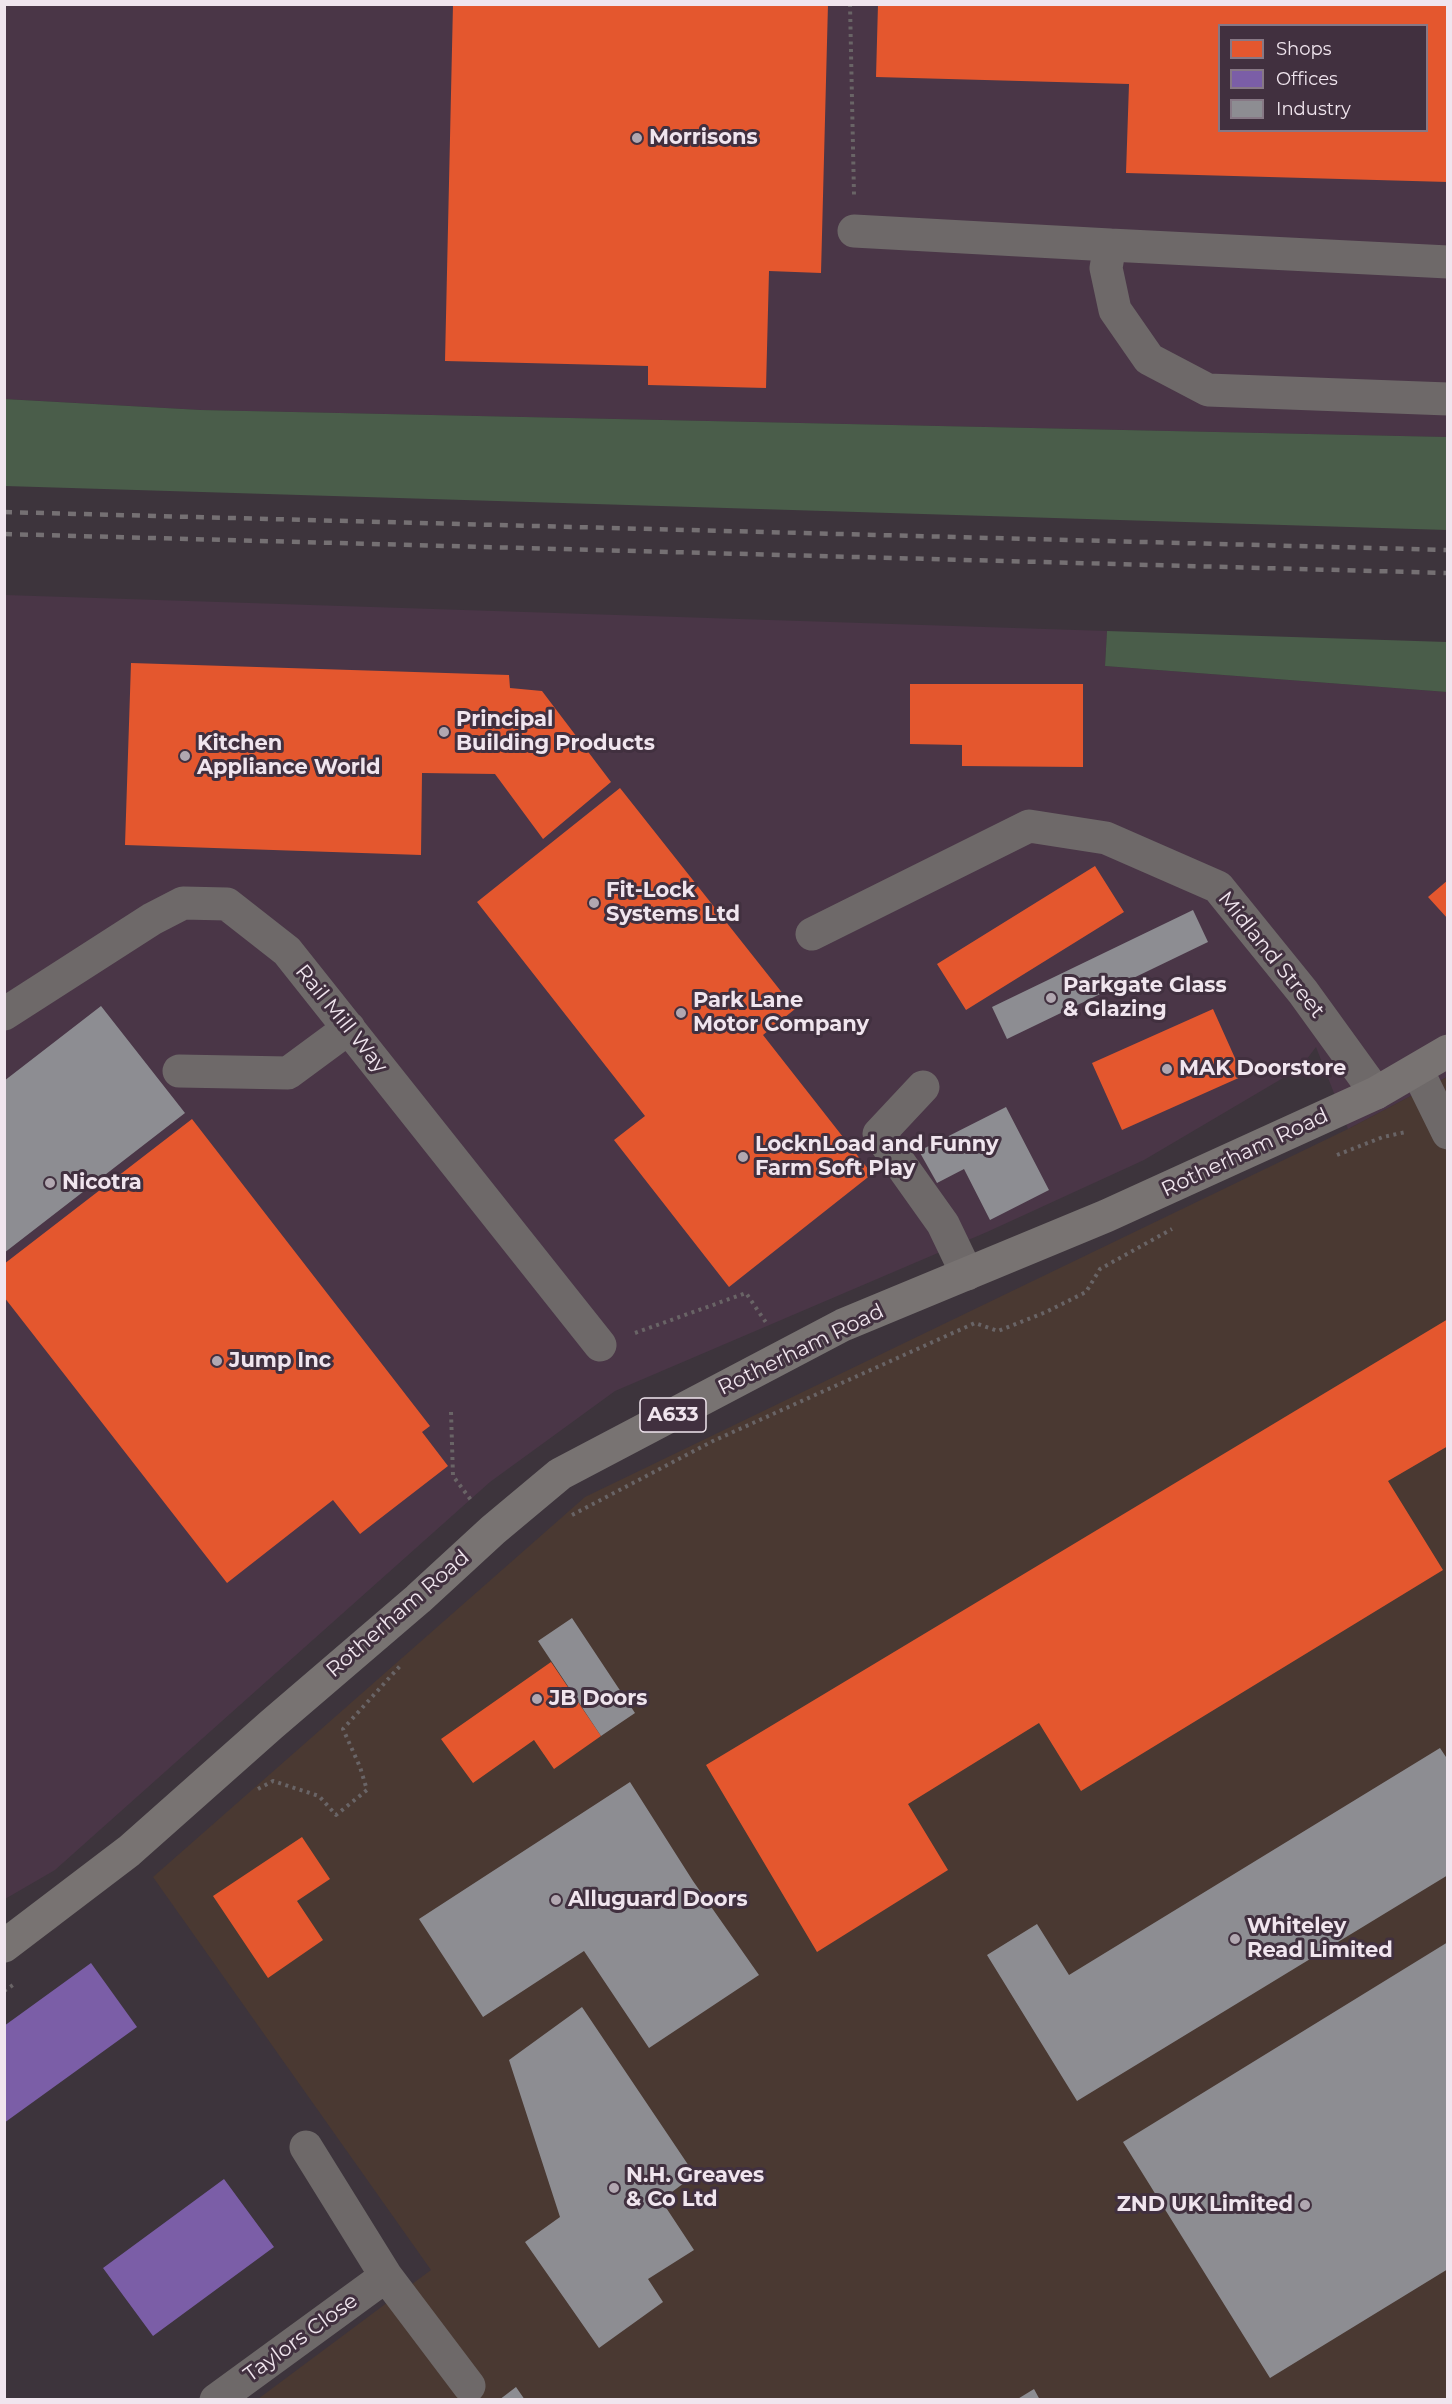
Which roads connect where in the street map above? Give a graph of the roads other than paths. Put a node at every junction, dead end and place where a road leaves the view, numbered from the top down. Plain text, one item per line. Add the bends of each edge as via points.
1 (854, 231) road end
2 (1110, 244) junction
3 (1448, 262) edge
4 (1448, 399) edge
5 (812, 934) dead end
6 (4, 1014) edge
7 (349, 1028) junction
8 (1448, 1051) edge
9 (1417, 1070) junction
10 (180, 1071) dead end
11 (923, 1087) dead end
12 (1376, 1093) junction
13 (1444, 1126) edge
14 (967, 1274) junction
15 (600, 1345) road end
16 (4, 1946) edge
17 (306, 2147) dead end
18 (386, 2276) junction
19 (469, 2386) dead end
20 (216, 2400) edge

1 - 2 street
2 - 3 street
2 - 4 street via 1106,268 1115,310 1149,359 1208,390
5 - 12 street, Midland Street via 1029,826 1106,838 1218,887 1303,992
6 - 7 street, Rail Mill Way via 183,903 227,904 287,951
7 - 10 street via 288,1073
7 - 15 street, Rail Mill Way
8 - 9 main road, Rotherham Road / A633
9 - 12 main road, Rotherham Road / A633
9 - 13 street
11 - 14 street via 879,1134 943,1224
12 - 14 main road, Rotherham Road / A633 via 1106,1216
14 - 16 main road, Rotherham Road / A633 via 843,1325 560,1474 129,1851
17 - 18 street
18 - 19 street
18 - 20 street, Taylors Close

